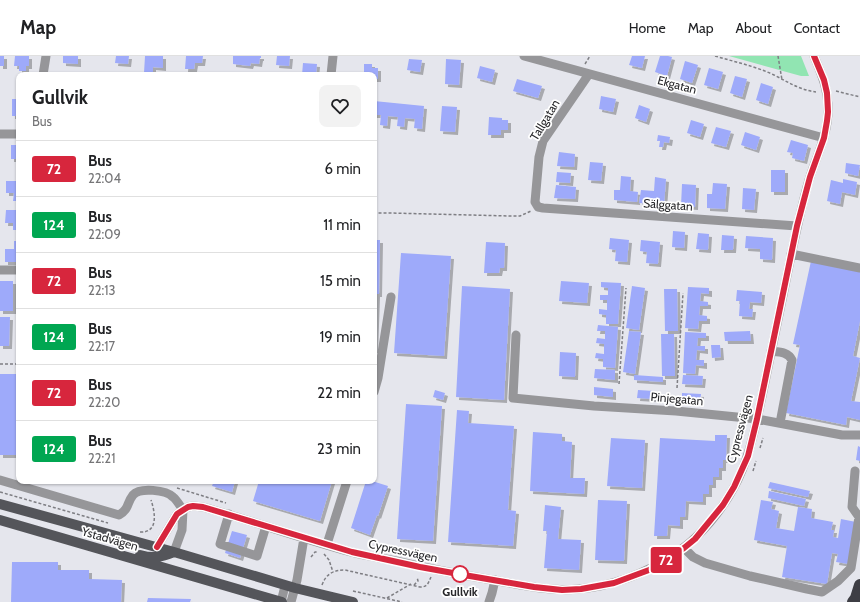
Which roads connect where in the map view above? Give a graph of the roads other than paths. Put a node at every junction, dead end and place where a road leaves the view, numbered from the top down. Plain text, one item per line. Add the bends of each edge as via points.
1 (46, 56) edge
2 (333, 56) edge
3 (524, 56) edge
4 (814, 56) edge
5 (43, 72) edge
6 (331, 72) edge
7 (589, 74) junction
8 (0, 134) edge
9 (16, 134) edge
10 (824, 138) junction
11 (538, 207) joint
12 (797, 226) junction
13 (791, 254) junction
14 (860, 268) edge
15 (0, 270) edge
16 (16, 270) edge
17 (391, 297) dead end
18 (516, 335) dead end
19 (771, 351) junction
20 (377, 382) edge
21 (757, 419) junction
22 (780, 423) junction
23 (860, 435) edge
24 (855, 471) dead end
25 (0, 480) edge
26 (346, 484) edge
27 (0, 504) edge
28 (183, 510) junction
29 (229, 514) junction
30 (0, 520) edge
31 (266, 526) junction
32 (304, 538) junction
33 (157, 547) junction
34 (324, 547) junction
35 (684, 548) junction
36 (174, 552) junction
37 (495, 580) junction
38 (860, 585) edge
39 (290, 587) junction
40 (282, 602) edge
41 (291, 602) edge
42 (353, 602) edge
43 (488, 602) edge
44 (853, 602) edge

1 - 5 street
2 - 6 street
3 - 7 street, Ekgatan
4 - 10 street, Cypressvägen via 827,93 828,112
7 - 10 street, Ekgatan
7 - 11 street, Tallgatan via 543,141 535,202
8 - 9 street
10 - 12 street, Cypressvägen
11 - 12 street, Sälggatan
12 - 13 street, Cypressvägen
13 - 14 street
13 - 19 street, Cypressvägen
15 - 16 street
17 - 20 street
18 - 21 street, Pinjegatan via 513,398
19 - 21 street, Cypressvägen
19 - 22 street via 786,353 792,360
21 - 22 street, Pinjegatan
21 - 35 street, Cypressvägen via 748,456 734,487 710,522
22 - 23 street, Pinjegatan via 842,435
24 - 35 street via 852,507 859,517 851,568 822,592 705,563 693,557
25 - 28 street via 118,515 125,511 133,495 138,491 147,490 173,496
26 - 34 street
27 - 33 main road, Ystadvägen
28 - 29 street, Cypressvägen via 193,506
28 - 33 street via 177,514
28 - 36 street via 182,530
29 - 31 street, Cypressvägen
29 - 31 street via 220,544 257,556
30 - 36 main road, Ystadvägen via 55,530 148,558
30 - 40 main road, Ystadvägen
31 - 32 street, Cypressvägen
32 - 34 street, Cypressvägen
32 - 39 street
33 - 36 main road, Ystadvägen
34 - 37 street, Cypressvägen
35 - 37 street, Cypressvägen via 649,570 600,586 562,590
36 - 39 main road, Ystadvägen
37 - 43 street
38 - 44 highway
39 - 40 street
39 - 41 street
39 - 42 main road, Ystadvägen

